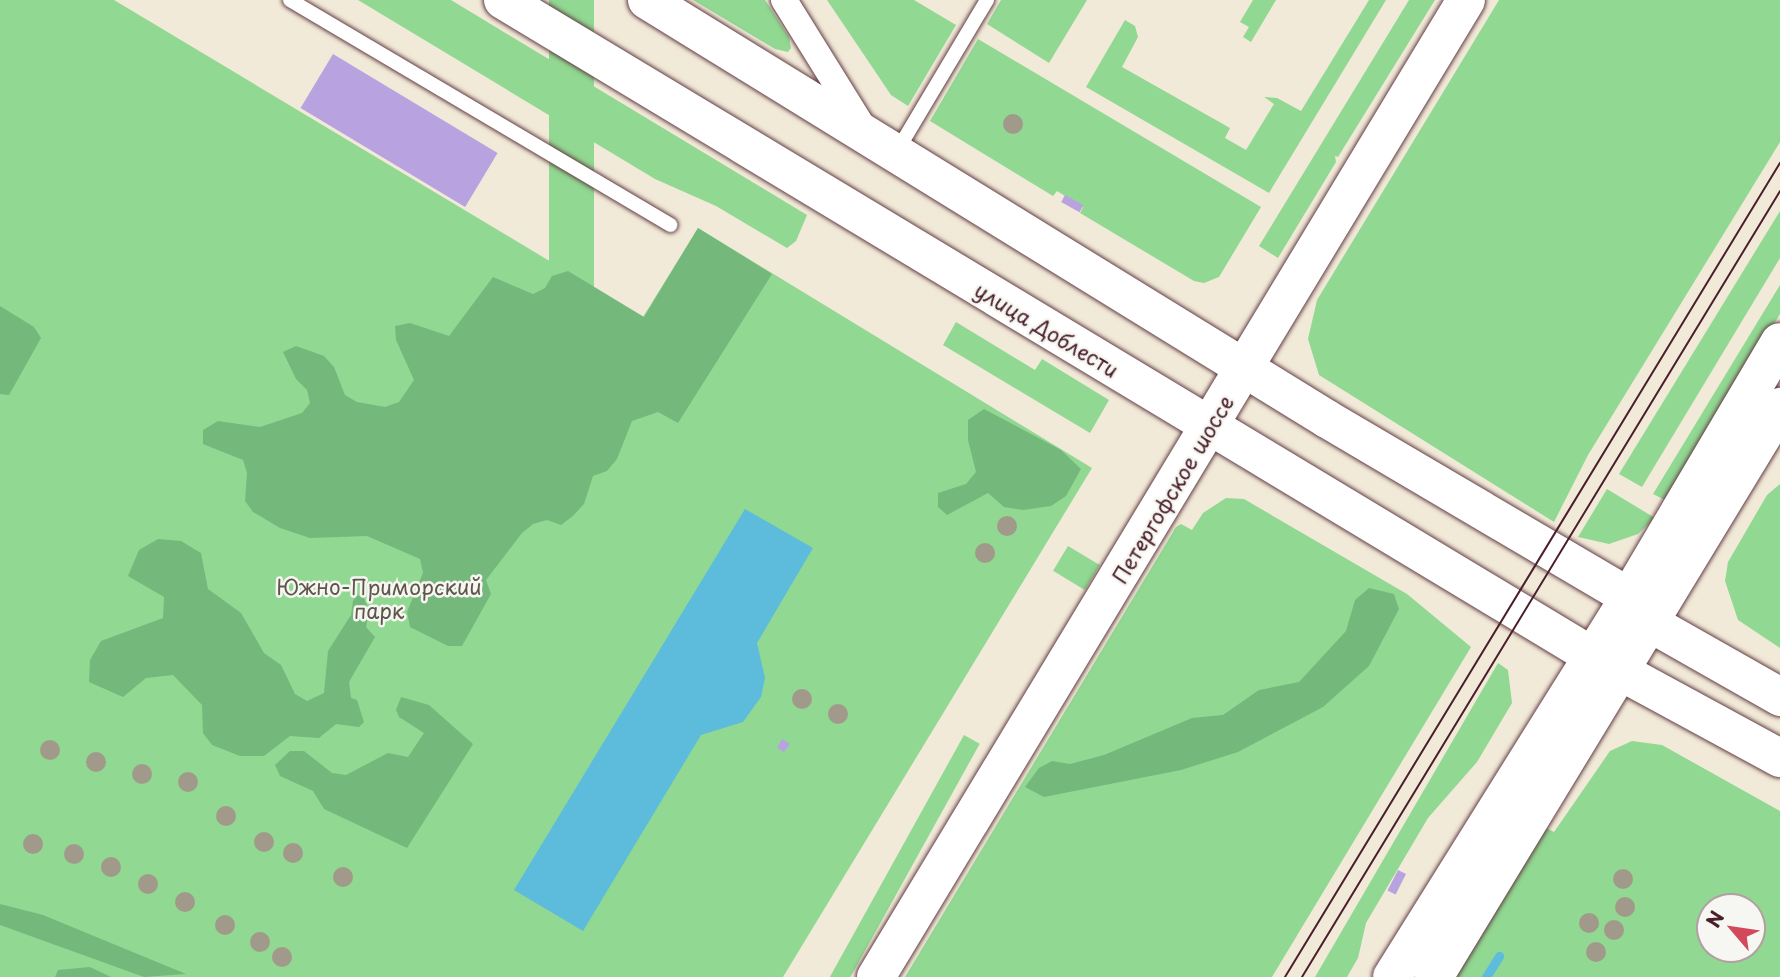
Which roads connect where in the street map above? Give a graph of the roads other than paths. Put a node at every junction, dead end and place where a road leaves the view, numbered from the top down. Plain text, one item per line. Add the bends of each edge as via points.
1 (289, 0) edge
2 (502, 0) edge
3 (647, 0) edge
4 (784, 0) edge
5 (987, 0) edge
6 (1466, 0) edge
7 (882, 143) junction
8 (671, 225) dead end
9 (1780, 342) edge
10 (1245, 367) junction
11 (1780, 407) edge
12 (1209, 427) junction
13 (1639, 610) junction
14 (1606, 664) junction
15 (1780, 696) edge
16 (1780, 758) edge
17 (876, 977) edge
18 (1392, 977) edge
19 (1434, 977) edge

1 - 8 lane
2 - 12 main road, улица Доблести
3 - 7 main road
4 - 7 street
5 - 7 lane
6 - 10 main road, Петергофское шоссе
7 - 10 main road
9 - 13 main road
10 - 12 main road, Петергофское шоссе
10 - 13 main road
11 - 13 main road
12 - 14 main road, улица Доблести
12 - 17 main road, Петергофское шоссе
13 - 14 main road
13 - 15 main road
14 - 16 main road, улица Доблести
14 - 18 main road
14 - 19 main road

